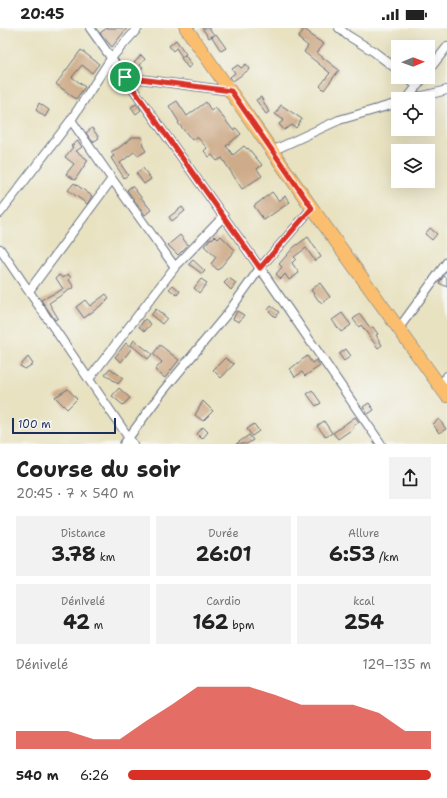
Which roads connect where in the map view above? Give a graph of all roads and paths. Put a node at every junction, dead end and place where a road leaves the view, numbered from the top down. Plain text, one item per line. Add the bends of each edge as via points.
1 (90, 28) edge
2 (138, 28) edge
3 (186, 28) edge
4 (339, 28) edge
5 (447, 47) edge
6 (112, 57) junction
7 (435, 62) edge
8 (391, 65) edge
9 (125, 77) junction
10 (415, 84) edge
11 (417, 86) joint
12 (447, 90) edge
13 (231, 91) junction
14 (412, 92) edge
15 (435, 93) edge
16 (391, 104) edge
17 (71, 120) junction
18 (272, 151) junction
19 (112, 179) junction
20 (312, 208) junction
21 (0, 213) edge
22 (224, 216) junction
23 (0, 249) edge
24 (447, 262) edge
25 (175, 267) junction
26 (260, 268) junction
27 (29, 291) junction
28 (399, 328) junction
29 (89, 379) junction
30 (445, 386) edge
31 (129, 442) edge
32 (381, 444) edge

1 - 6 street
2 - 6 street
3 - 13 main road
4 - 8 street
5 - 7 street
6 - 9 street
6 - 17 street
9 - 13 street
9 - 22 street
10 - 11 street
11 - 14 street
12 - 15 street
13 - 18 main road
16 - 18 street via 339,120
17 - 19 street
17 - 21 street
18 - 20 main road
19 - 25 street
19 - 27 street
20 - 26 street
20 - 28 main road
22 - 25 street
22 - 26 street
23 - 27 street
24 - 28 street
25 - 29 street
26 - 31 street via 227,314 163,391
26 - 32 street
27 - 29 street
28 - 30 main road
29 - 31 street

